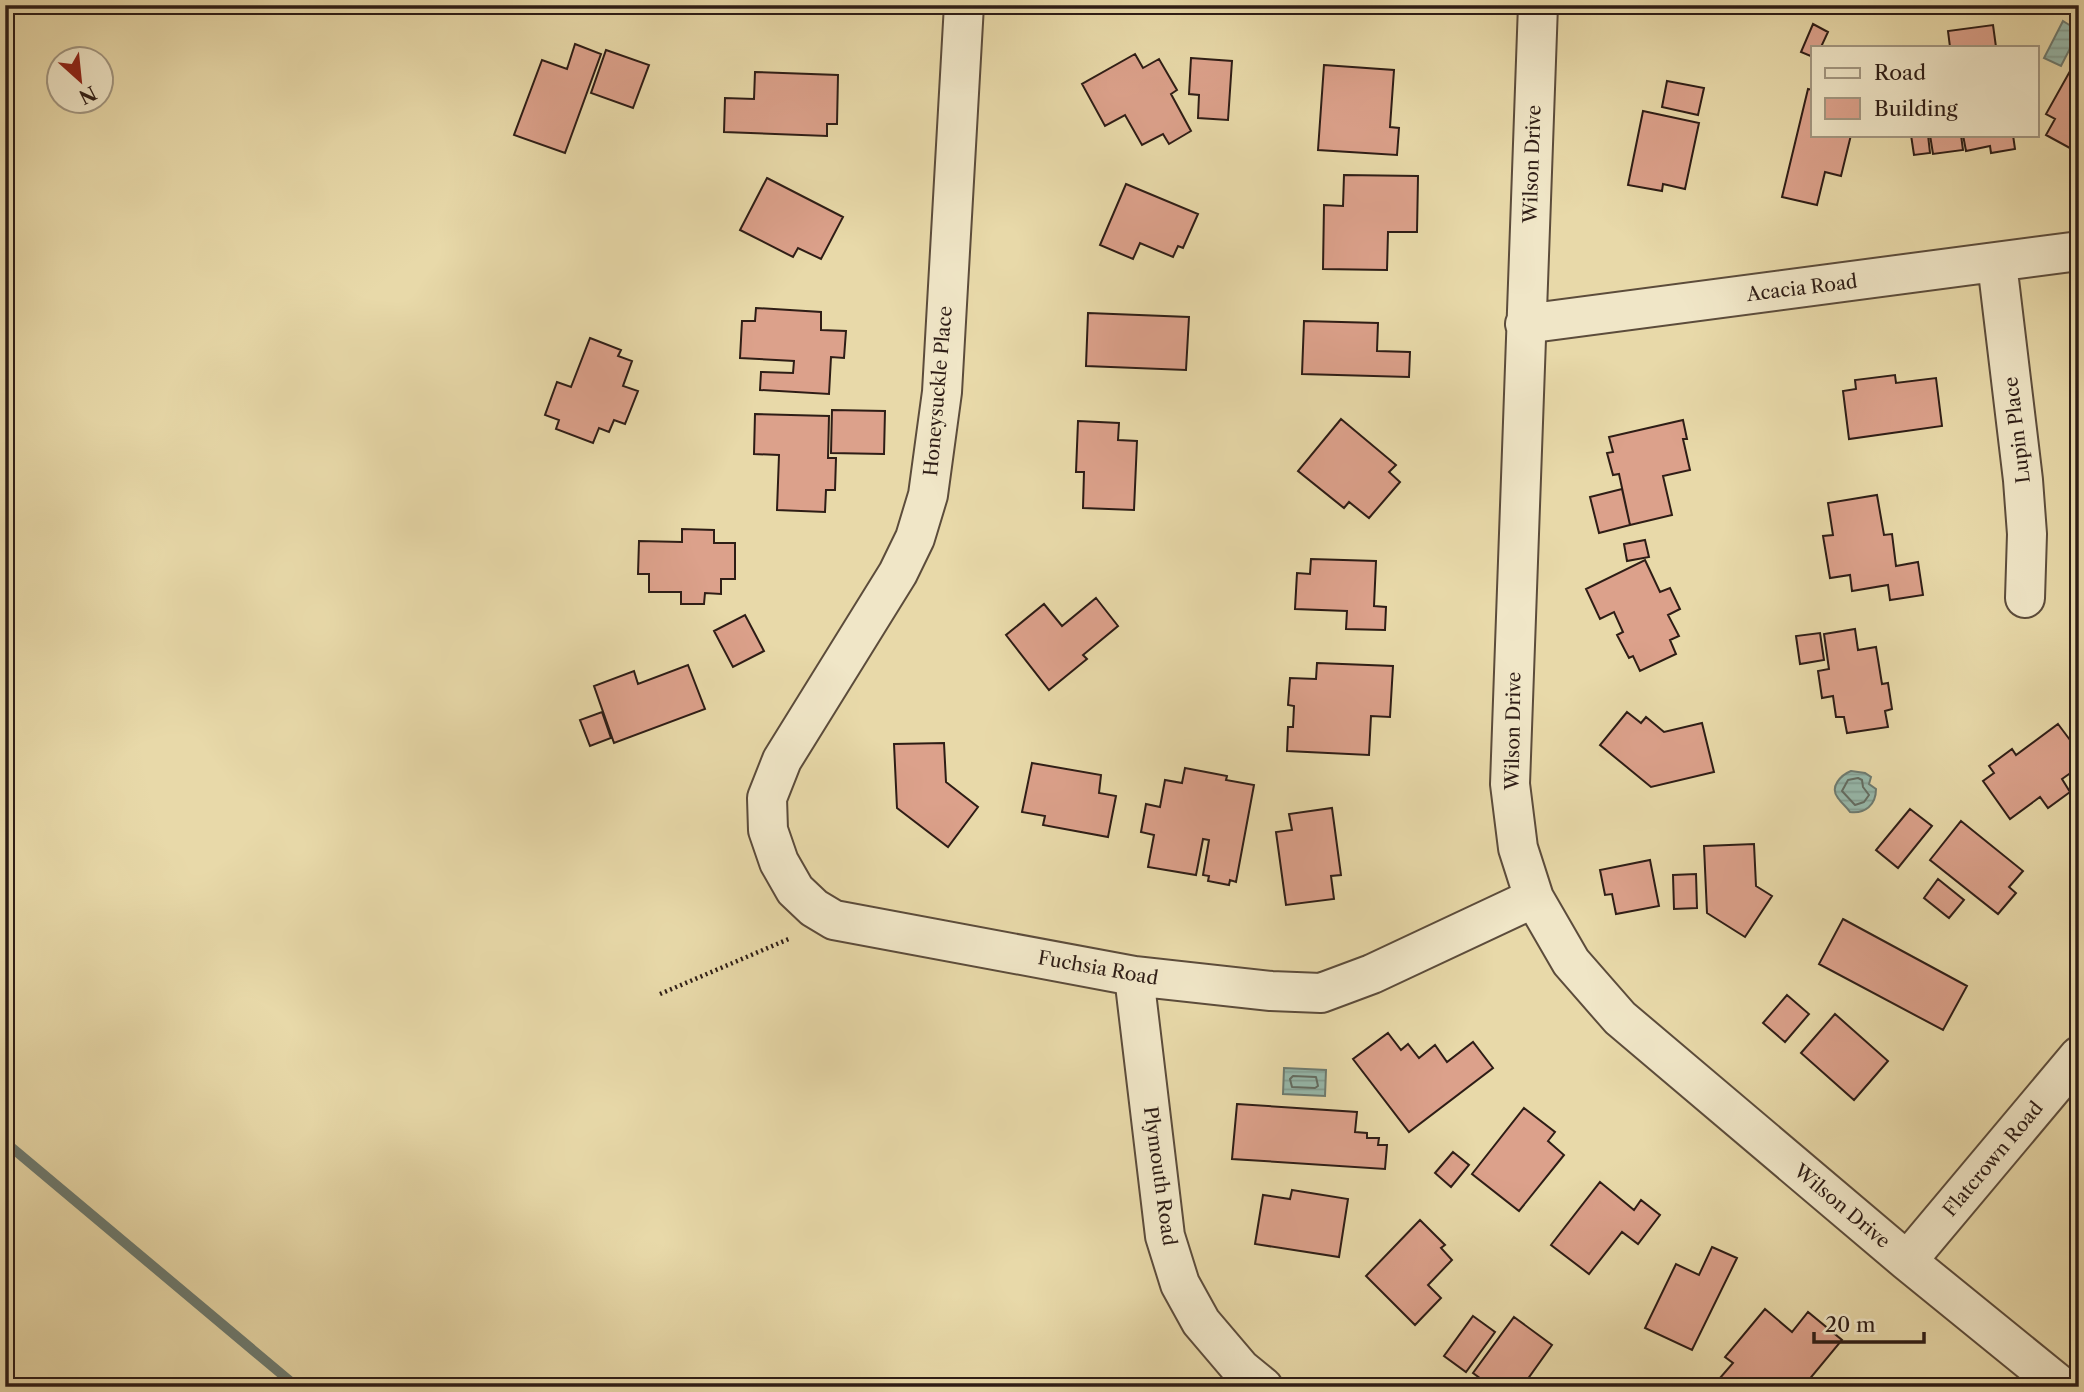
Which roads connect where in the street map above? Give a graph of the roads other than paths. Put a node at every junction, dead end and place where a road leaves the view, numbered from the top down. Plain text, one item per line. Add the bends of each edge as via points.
1 (964, 5) edge
2 (1538, 5) edge
3 (2079, 251) edge
4 (1997, 263) junction
5 (1525, 324) junction
6 (2025, 597) dead end
7 (1534, 898) junction
8 (834, 920) joint
9 (1134, 976) junction
10 (2079, 1056) edge
11 (1907, 1261) junction
12 (1263, 1387) edge
13 (2062, 1387) edge

1 - 8 street, Honeysuckle Place via 942,392 928,495 898,573 782,760 767,798 768,830 779,862 795,890
2 - 5 street, Wilson Drive
3 - 4 street, Acacia Road
4 - 5 street, Acacia Road
4 - 6 street, Lupin Place via 2023,481
5 - 7 street, Wilson Drive via 1510,784 1518,848
7 - 9 street, Fuchsia Road via 1321,993
7 - 11 street, Wilson Drive via 1570,962 1620,1018
8 - 9 street, Fuchsia Road
9 - 12 street, Plymouth Road via 1165,1236 1180,1284 1201,1321 1241,1369
10 - 11 street, Flatcrown Road
11 - 13 street, Wilson Drive

